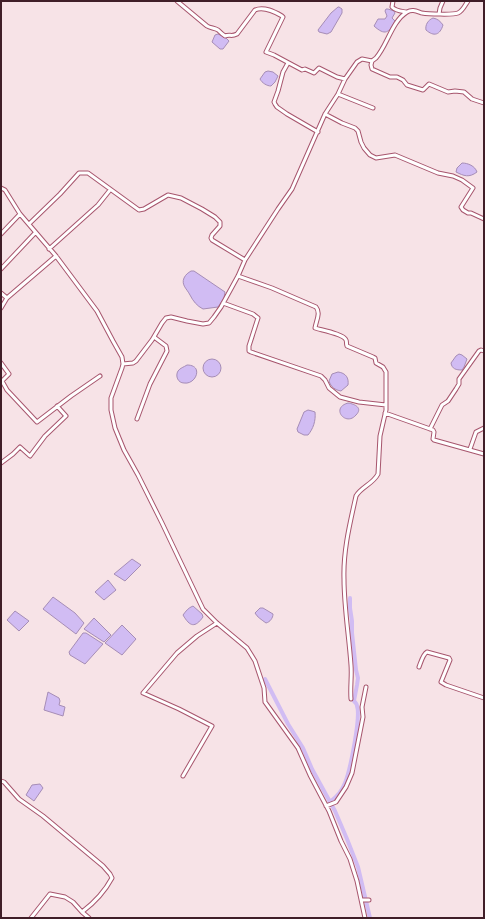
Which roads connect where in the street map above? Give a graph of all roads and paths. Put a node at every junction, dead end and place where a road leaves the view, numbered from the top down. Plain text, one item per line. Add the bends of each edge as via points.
1 (177, 1) edge
2 (393, 1) edge
3 (443, 1) edge
4 (468, 1) edge
5 (407, 12) junction
6 (439, 14) junction
7 (372, 61) junction
8 (288, 63) junction
9 (345, 79) junction
10 (338, 94) junction
11 (484, 103) edge
12 (373, 108) dead end
13 (326, 114) junction
14 (318, 132) junction
15 (1, 188) edge
16 (110, 190) junction
17 (20, 214) junction
18 (484, 219) edge
19 (29, 224) junction
20 (35, 233) junction
21 (1, 234) edge
22 (49, 249) junction
23 (56, 256) junction
24 (246, 260) junction
25 (1, 269) edge
26 (238, 276) junction
27 (1, 293) edge
28 (7, 298) junction
29 (223, 303) junction
30 (1, 308) edge
31 (154, 337) junction
32 (484, 351) edge
33 (1, 363) edge
34 (125, 364) junction
35 (100, 376) dead end
36 (386, 405) junction
37 (57, 406) junction
38 (385, 412) junction
39 (137, 419) dead end
40 (484, 428) edge
41 (430, 429) junction
42 (470, 449) junction
43 (484, 454) edge
44 (1, 463) edge
45 (217, 623) junction
46 (419, 667) dead end
47 (366, 687) dead end
48 (484, 698) edge
49 (351, 699) dead end
50 (183, 776) dead end
51 (1, 781) edge
52 (326, 806) junction
53 (362, 900) junction
54 (369, 900) dead end
55 (82, 912) junction
56 (31, 918) edge
57 (89, 918) edge
58 (365, 918) edge

1 - 8 street via 207,26 225,36 237,34 258,8 282,16 265,51
2 - 5 street via 392,7 395,10
3 - 6 street
4 - 6 street via 458,13
5 - 6 street via 414,10
5 - 7 street via 399,19
7 - 9 street via 360,59
7 - 11 street via 372,69 390,77 397,77 407,85 423,90 429,84 448,92 464,92 472,99
8 - 9 street via 314,74 319,68
8 - 14 street via 274,102 277,107
9 - 10 street
10 - 12 street
10 - 13 street
13 - 14 street
13 - 18 street via 355,128 364,148 376,158 395,155 462,180 473,188 461,207 468,213
14 - 24 street via 292,189
15 - 17 street via 5,190
16 - 19 street via 88,173 79,173
16 - 22 street via 98,205
16 - 24 street via 139,210 168,195 181,198 216,217 220,226 212,235 212,240
17 - 19 street
17 - 21 street
19 - 20 street
20 - 22 street
20 - 25 street
22 - 23 street
23 - 28 street
23 - 34 street via 97,311
24 - 26 street
26 - 29 street
26 - 36 street via 318,308 315,328 344,338 347,346 374,357 376,363 384,367
27 - 28 street
28 - 30 street
29 - 31 street via 207,324 168,317
29 - 36 street via 258,318 249,351 321,376 340,398
31 - 34 street via 133,364
31 - 39 street via 166,346 167,351 150,384
32 - 41 street via 479,351 459,379 456,390 442,405
33 - 37 street via 9,374 2,381 7,390 37,422
34 - 45 street via 110,398 115,428 203,609
35 - 37 street
36 - 38 street
37 - 44 street via 66,416 45,436 30,456 20,447
38 - 41 street
38 - 49 street via 380,436 378,474 356,496 346,548 344,578
40 - 42 street via 476,432
41 - 42 street via 434,432 434,440
42 - 43 street
45 - 50 street via 177,653 143,693 212,726
45 - 52 street via 247,648 255,661 264,688 265,702 298,748
46 - 48 street via 426,652 449,658 441,682 446,686
47 - 52 street via 352,773 336,802
51 - 55 street via 19,799 43,816 110,874 112,878 108,884
52 - 53 street via 350,860
53 - 54 street
53 - 58 street
55 - 56 street via 65,897 50,894
55 - 57 street

